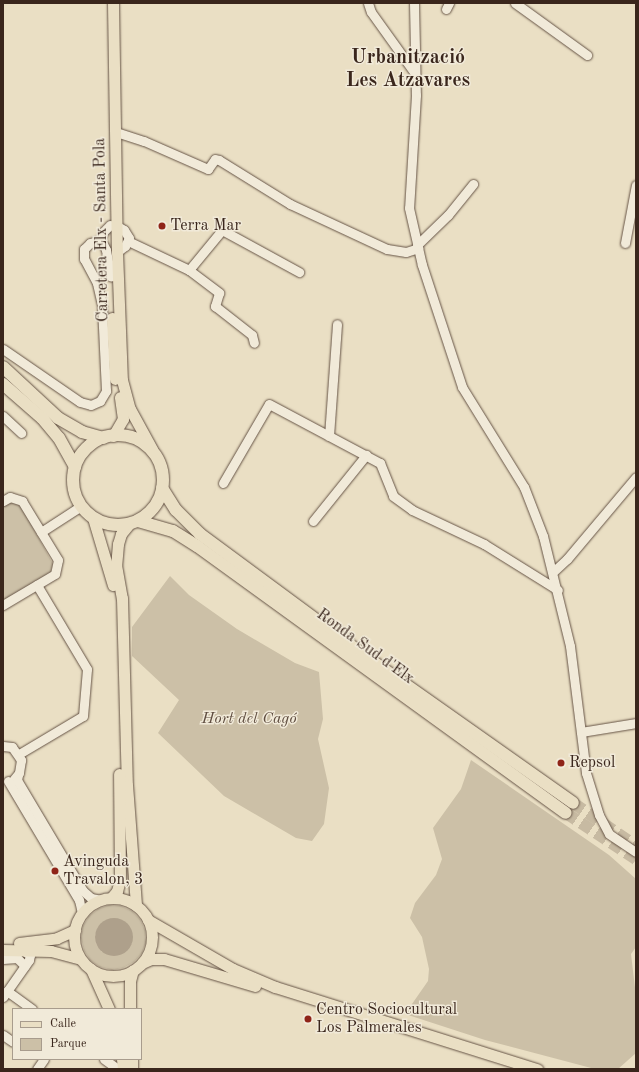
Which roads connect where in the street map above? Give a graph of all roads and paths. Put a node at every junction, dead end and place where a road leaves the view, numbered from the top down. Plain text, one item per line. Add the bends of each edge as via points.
1 (109, 3) edge
2 (113, 3) edge
3 (368, 3) edge
4 (414, 3) edge
5 (515, 3) edge
6 (586, 55) dead end
7 (415, 73) junction
8 (116, 132) junction
9 (473, 184) dead end
10 (636, 185) edge
11 (113, 225) junction
12 (101, 240) junction
13 (128, 241) junction
14 (625, 242) dead end
15 (418, 246) junction
16 (117, 252) junction
17 (189, 270) junction
18 (299, 272) dead end
19 (111, 278) junction
20 (337, 324) dead end
21 (254, 343) dead end
22 (3, 349) edge
23 (3, 367) edge
24 (3, 384) edge
25 (3, 416) edge
26 (21, 432) dead end
27 (329, 436) junction
28 (108, 437) junction
29 (152, 449) junction
30 (366, 455) junction
31 (75, 467) junction
32 (636, 477) edge
33 (223, 483) dead end
34 (162, 488) junction
35 (3, 501) edge
36 (81, 506) junction
37 (93, 518) junction
38 (313, 521) dead end
39 (133, 523) junction
40 (41, 532) junction
41 (554, 571) junction
42 (37, 585) junction
43 (558, 590) junction
44 (3, 605) edge
45 (636, 723) edge
46 (581, 732) junction
47 (3, 746) edge
48 (19, 754) junction
49 (18, 775) junction
50 (6, 781) edge
51 (636, 852) edge
52 (106, 899) junction
53 (136, 906) junction
54 (82, 913) junction
55 (148, 920) junction
56 (74, 930) junction
57 (3, 944) edge
58 (18, 949) junction
59 (3, 950) edge
60 (3, 959) edge
61 (80, 959) junction
62 (142, 963) junction
63 (25, 966) junction
64 (91, 969) junction
65 (133, 970) junction
66 (275, 990) junction
67 (5, 991) edge
68 (30, 1008) edge
69 (109, 1008) edge
70 (130, 1008) edge
71 (3, 1035) edge
72 (12, 1041) edge
73 (105, 1060) edge
74 (512, 1066) edge
75 (118, 1069) edge
76 (537, 1069) edge

1 - 11 main road, Carretera Elx - Santa Pola
2 - 8 main road, Carretera Elx - Santa Pola
3 - 7 street via 371,12
4 - 7 street
5 - 6 street
7 - 15 street via 409,208
8 - 11 main road, Carretera Elx - Santa Pola
8 - 15 street via 144,141 208,169 215,159 219,160 290,204 387,249 406,252
9 - 15 street
10 - 14 street
11 - 12 street via 103,232
11 - 13 street via 127,233
11 - 16 main road, Carretera Elx - Santa Pola
11 - 19 main road, Carretera Elx - Santa Pola
12 - 19 street via 106,250
12 - 22 street via 90,243 84,249 84,260 97,283 102,305 106,391 100,401 91,405 80,402
13 - 16 street
13 - 17 street
15 - 41 street via 434,306 462,387 524,487
16 - 29 main road, Carretera Elx - Santa Pola via 122,380 130,409
17 - 18 street via 222,230
17 - 21 street via 219,293 215,306 252,335
19 - 28 main road, Carretera Elx - Santa Pola via 113,360 123,411 120,426
20 - 27 street
23 - 28 highway via 58,418 82,432
24 - 31 highway via 50,428
25 - 26 street
27 - 30 street
27 - 33 street via 269,404
28 - 29 highway via 134,439
28 - 31 highway via 91,444
29 - 34 highway via 162,476
30 - 38 street
30 - 43 street via 380,462 393,496 412,510 484,544
31 - 36 highway via 73,480
32 - 41 street
34 - 39 highway via 153,507
34 - 39 highway, Ronda Sud d'Elx via 176,510 200,534 569,808 197,546 173,531
35 - 40 street via 10,497 22,501
36 - 37 highway
36 - 40 street
37 - 39 highway via 104,524
37 - 52 main road via 112,582 117,625 120,880 117,891
39 - 53 main road via 121,534 116,565 122,598 127,786
40 - 42 street via 58,560 55,574
41 - 43 street
42 - 44 street
42 - 48 street via 87,669 83,716
43 - 46 street via 570,646
45 - 46 street
46 - 51 street via 586,773 599,815 609,834
47 - 48 street via 12,748
48 - 49 street via 22,767
49 - 50 street
49 - 52 street via 18,780 83,891 91,898
50 - 54 street via 79,900
52 - 53 main road via 124,900
52 - 54 main road
53 - 55 main road
54 - 56 main road
55 - 62 main road via 151,943
55 - 66 main road
56 - 57 main road via 44,941
56 - 61 main road via 76,950
58 - 59 main road
58 - 61 main road via 51,951
58 - 63 street via 30,955
60 - 63 street via 17,958
61 - 64 main road
62 - 65 main road
62 - 66 main road via 151,959 164,960
63 - 67 street
64 - 65 main road via 112,976
64 - 69 main road
65 - 70 main road via 130,981
66 - 74 main road
67 - 68 street
71 - 72 street
73 - 75 street
74 - 76 main road

